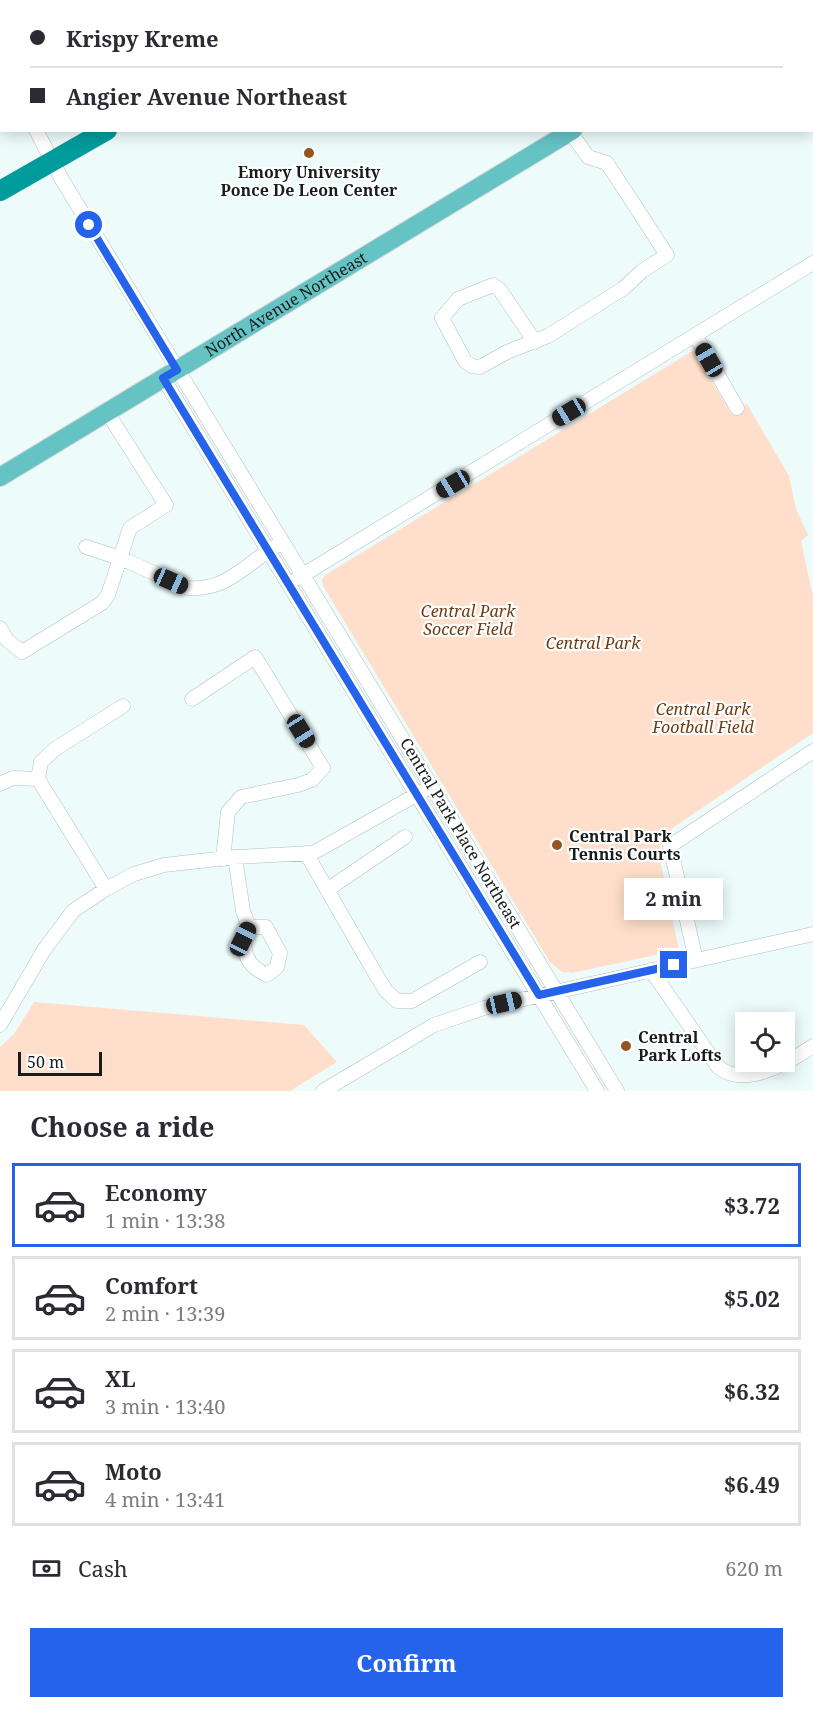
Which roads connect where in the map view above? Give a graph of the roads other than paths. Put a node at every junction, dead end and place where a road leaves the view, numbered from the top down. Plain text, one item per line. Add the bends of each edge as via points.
1 (37, 132) edge
2 (103, 132) edge
3 (569, 132) edge
4 (572, 132) edge
5 (52, 160) junction
6 (0, 191) edge
7 (813, 263) edge
8 (695, 335) junction
9 (535, 342) junction
10 (170, 374) junction
11 (736, 408) dead end
12 (107, 412) junction
13 (0, 477) edge
14 (284, 542) junction
15 (86, 548) dead end
16 (268, 551) junction
17 (120, 558) junction
18 (304, 575) junction
19 (288, 584) junction
20 (0, 628) edge
21 (192, 699) dead end
22 (123, 706) dead end
23 (813, 751) edge
24 (38, 779) junction
25 (0, 783) edge
26 (432, 785) junction
27 (416, 794) junction
28 (405, 837) dead end
29 (306, 854) junction
30 (229, 858) junction
31 (106, 889) junction
32 (327, 890) junction
33 (249, 927) dead end
34 (813, 934) edge
35 (696, 960) junction
36 (480, 962) dead end
37 (651, 970) junction
38 (556, 991) junction
39 (539, 995) junction
40 (0, 1025) edge
41 (813, 1046) edge
42 (323, 1091) edge
43 (597, 1091) edge
44 (617, 1091) edge

1 - 5 street
2 - 5 highway
3 - 10 main road, North Avenue Northeast
4 - 9 street via 588,157 607,163 667,255 624,288
5 - 6 highway
5 - 10 street
7 - 8 street
8 - 11 street
8 - 18 street
9 - 9 street via 472,366 460,354 442,318 458,299 493,285
10 - 12 main road, North Avenue Northeast
10 - 14 street, Central Park Place Northeast
10 - 16 street, Central Park Place Northeast
12 - 13 main road, North Avenue Northeast
12 - 17 street via 166,505 134,524
14 - 16 street
14 - 18 street, Central Park Place Northeast
15 - 17 street
16 - 17 street via 210,589 188,588
16 - 19 street, Central Park Place Northeast
17 - 20 street via 102,603 52,636 22,652
18 - 19 street
18 - 26 street, Central Park Place Northeast
19 - 27 street, Central Park Place Northeast
21 - 30 street via 255,657 323,768 312,780 298,785 241,797 228,812
22 - 24 street via 55,749 41,762
23 - 35 street via 670,846
24 - 25 street via 13,778
24 - 31 street
26 - 27 street
26 - 38 street, Central Park Place Northeast
27 - 29 street via 356,831
27 - 39 street, Central Park Place Northeast
28 - 32 street
29 - 30 street
29 - 32 street
30 - 31 street via 164,865 134,874
30 - 33 street
31 - 40 street via 74,911 44,950
32 - 36 street via 386,991 396,1001 412,1001
34 - 35 street
35 - 37 street
37 - 38 street
37 - 41 street via 725,1073 741,1076 759,1072 784,1064
38 - 39 street
38 - 44 street, Central Park Place Northeast
39 - 42 street via 434,1025
39 - 43 street, Central Park Place Northeast

